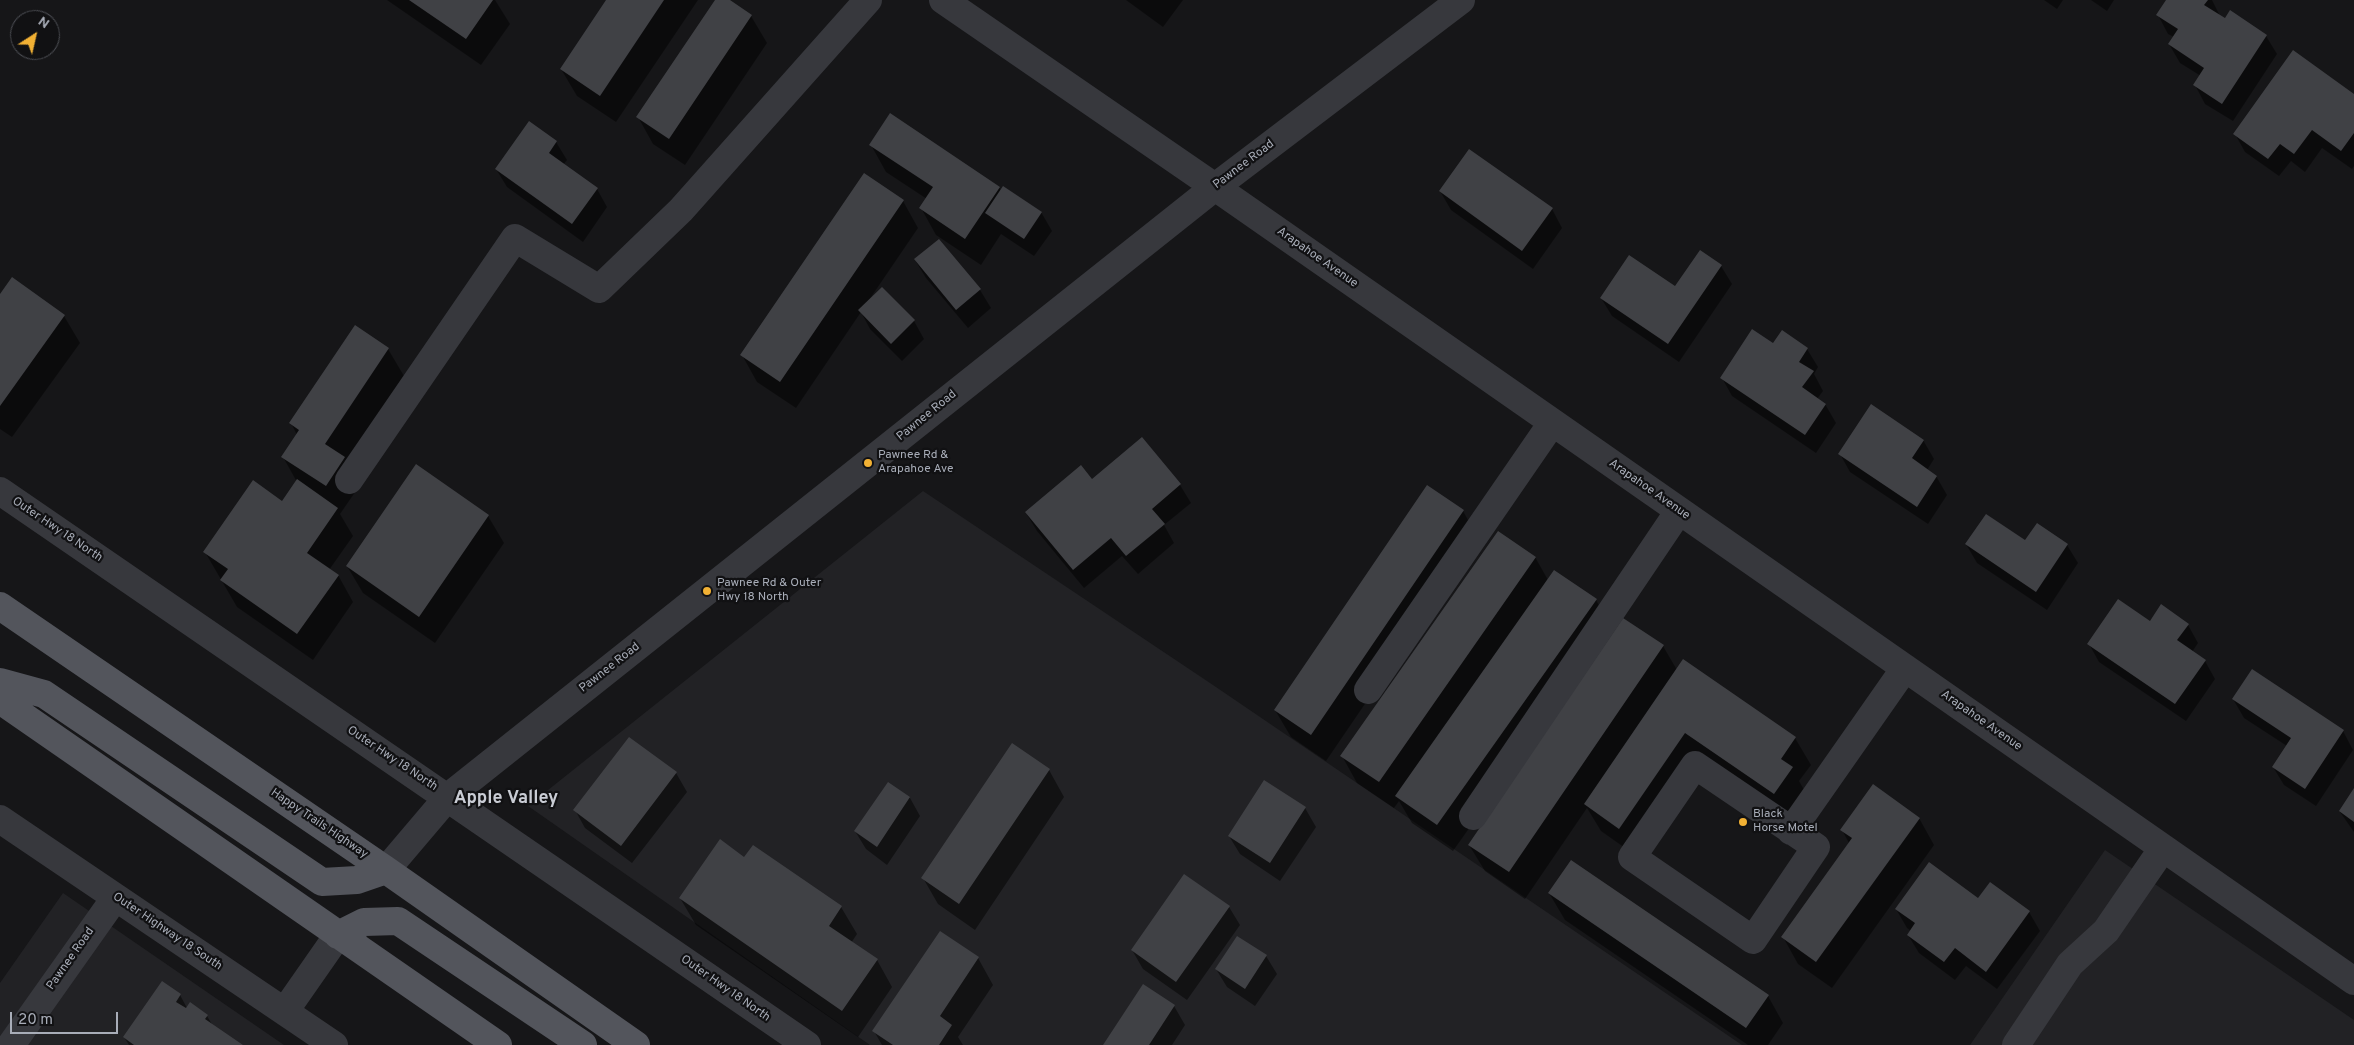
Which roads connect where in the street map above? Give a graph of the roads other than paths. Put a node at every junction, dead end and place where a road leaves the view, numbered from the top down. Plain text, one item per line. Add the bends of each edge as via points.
1 (868, 0) edge
2 (942, 0) edge
3 (1461, 0) edge
4 (1215, 187) junction
5 (1552, 422) junction
6 (349, 480) dead end
7 (0, 491) edge
8 (1679, 510) junction
9 (0, 606) edge
10 (1905, 668) junction
11 (0, 682) edge
12 (1368, 690) dead end
13 (0, 700) edge
14 (448, 797) junction
15 (1473, 816) dead end
16 (0, 819) edge
17 (1792, 831) junction
18 (2163, 848) junction
19 (386, 870) junction
20 (115, 898) junction
21 (338, 935) junction
22 (2354, 981) edge
23 (285, 1011) junction
24 (10, 1045) edge
25 (334, 1045) edge
26 (498, 1045) edge
27 (583, 1045) edge
28 (636, 1045) edge
29 (807, 1045) edge
30 (2016, 1045) edge

1 - 6 street via 681,210 600,289 515,238
2 - 4 street, Arapahoe Avenue
3 - 4 street, Pawnee Road
4 - 5 street, Arapahoe Avenue
4 - 14 street, Pawnee Road
5 - 8 street, Arapahoe Avenue
5 - 12 street
7 - 14 street, Outer Hwy 18 North
8 - 10 street, Arapahoe Avenue
8 - 15 street
9 - 19 main road, Happy Trails Highway
10 - 17 street
10 - 18 street, Arapahoe Avenue
11 - 19 main road via 44,694 322,882 357,880
13 - 21 main road
14 - 19 street, Pawnee Road
14 - 29 street, Outer Hwy 18 North
16 - 20 street, Outer Highway 18 South
17 - 17 street via 1816,847 1753,940 1632,857 1695,766
18 - 22 street, Arapahoe Avenue
18 - 30 street via 2106,932 2070,964
19 - 28 main road, Happy Trails Highway
20 - 23 street, Outer Highway 18 South
20 - 24 street, Pawnee Road
21 - 23 street
21 - 26 main road
21 - 27 main road via 364,922 398,920
23 - 25 street, Outer Highway 18 South

